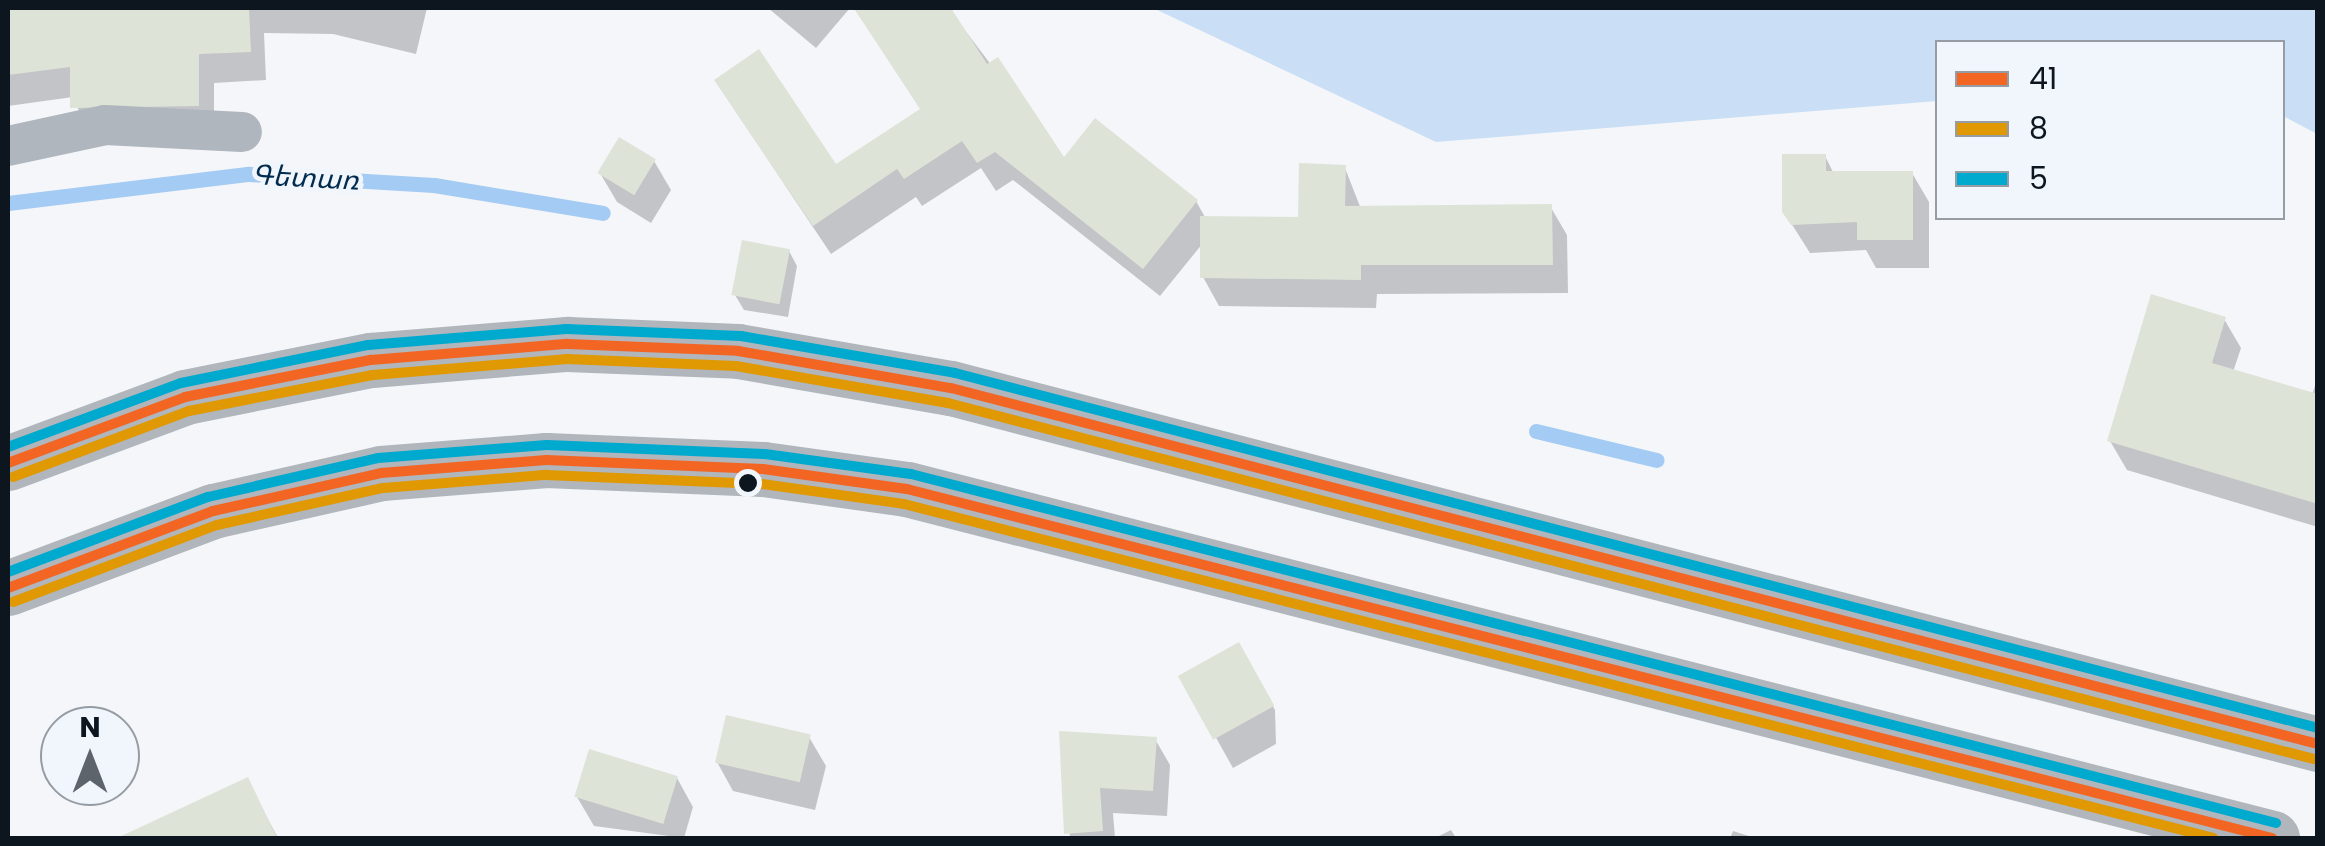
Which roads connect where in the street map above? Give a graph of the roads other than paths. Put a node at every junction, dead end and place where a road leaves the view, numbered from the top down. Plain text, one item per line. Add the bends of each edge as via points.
1 (242, 132) dead end
2 (8, 146) edge
3 (8, 463) edge
4 (8, 588) edge
5 (2318, 744) edge
6 (2272, 838) edge

1 - 2 street via 106,126
3 - 5 highway via 186,397 371,360 567,344 738,350 1007,402
4 - 6 highway via 213,511 380,473 546,460 763,469 907,488

